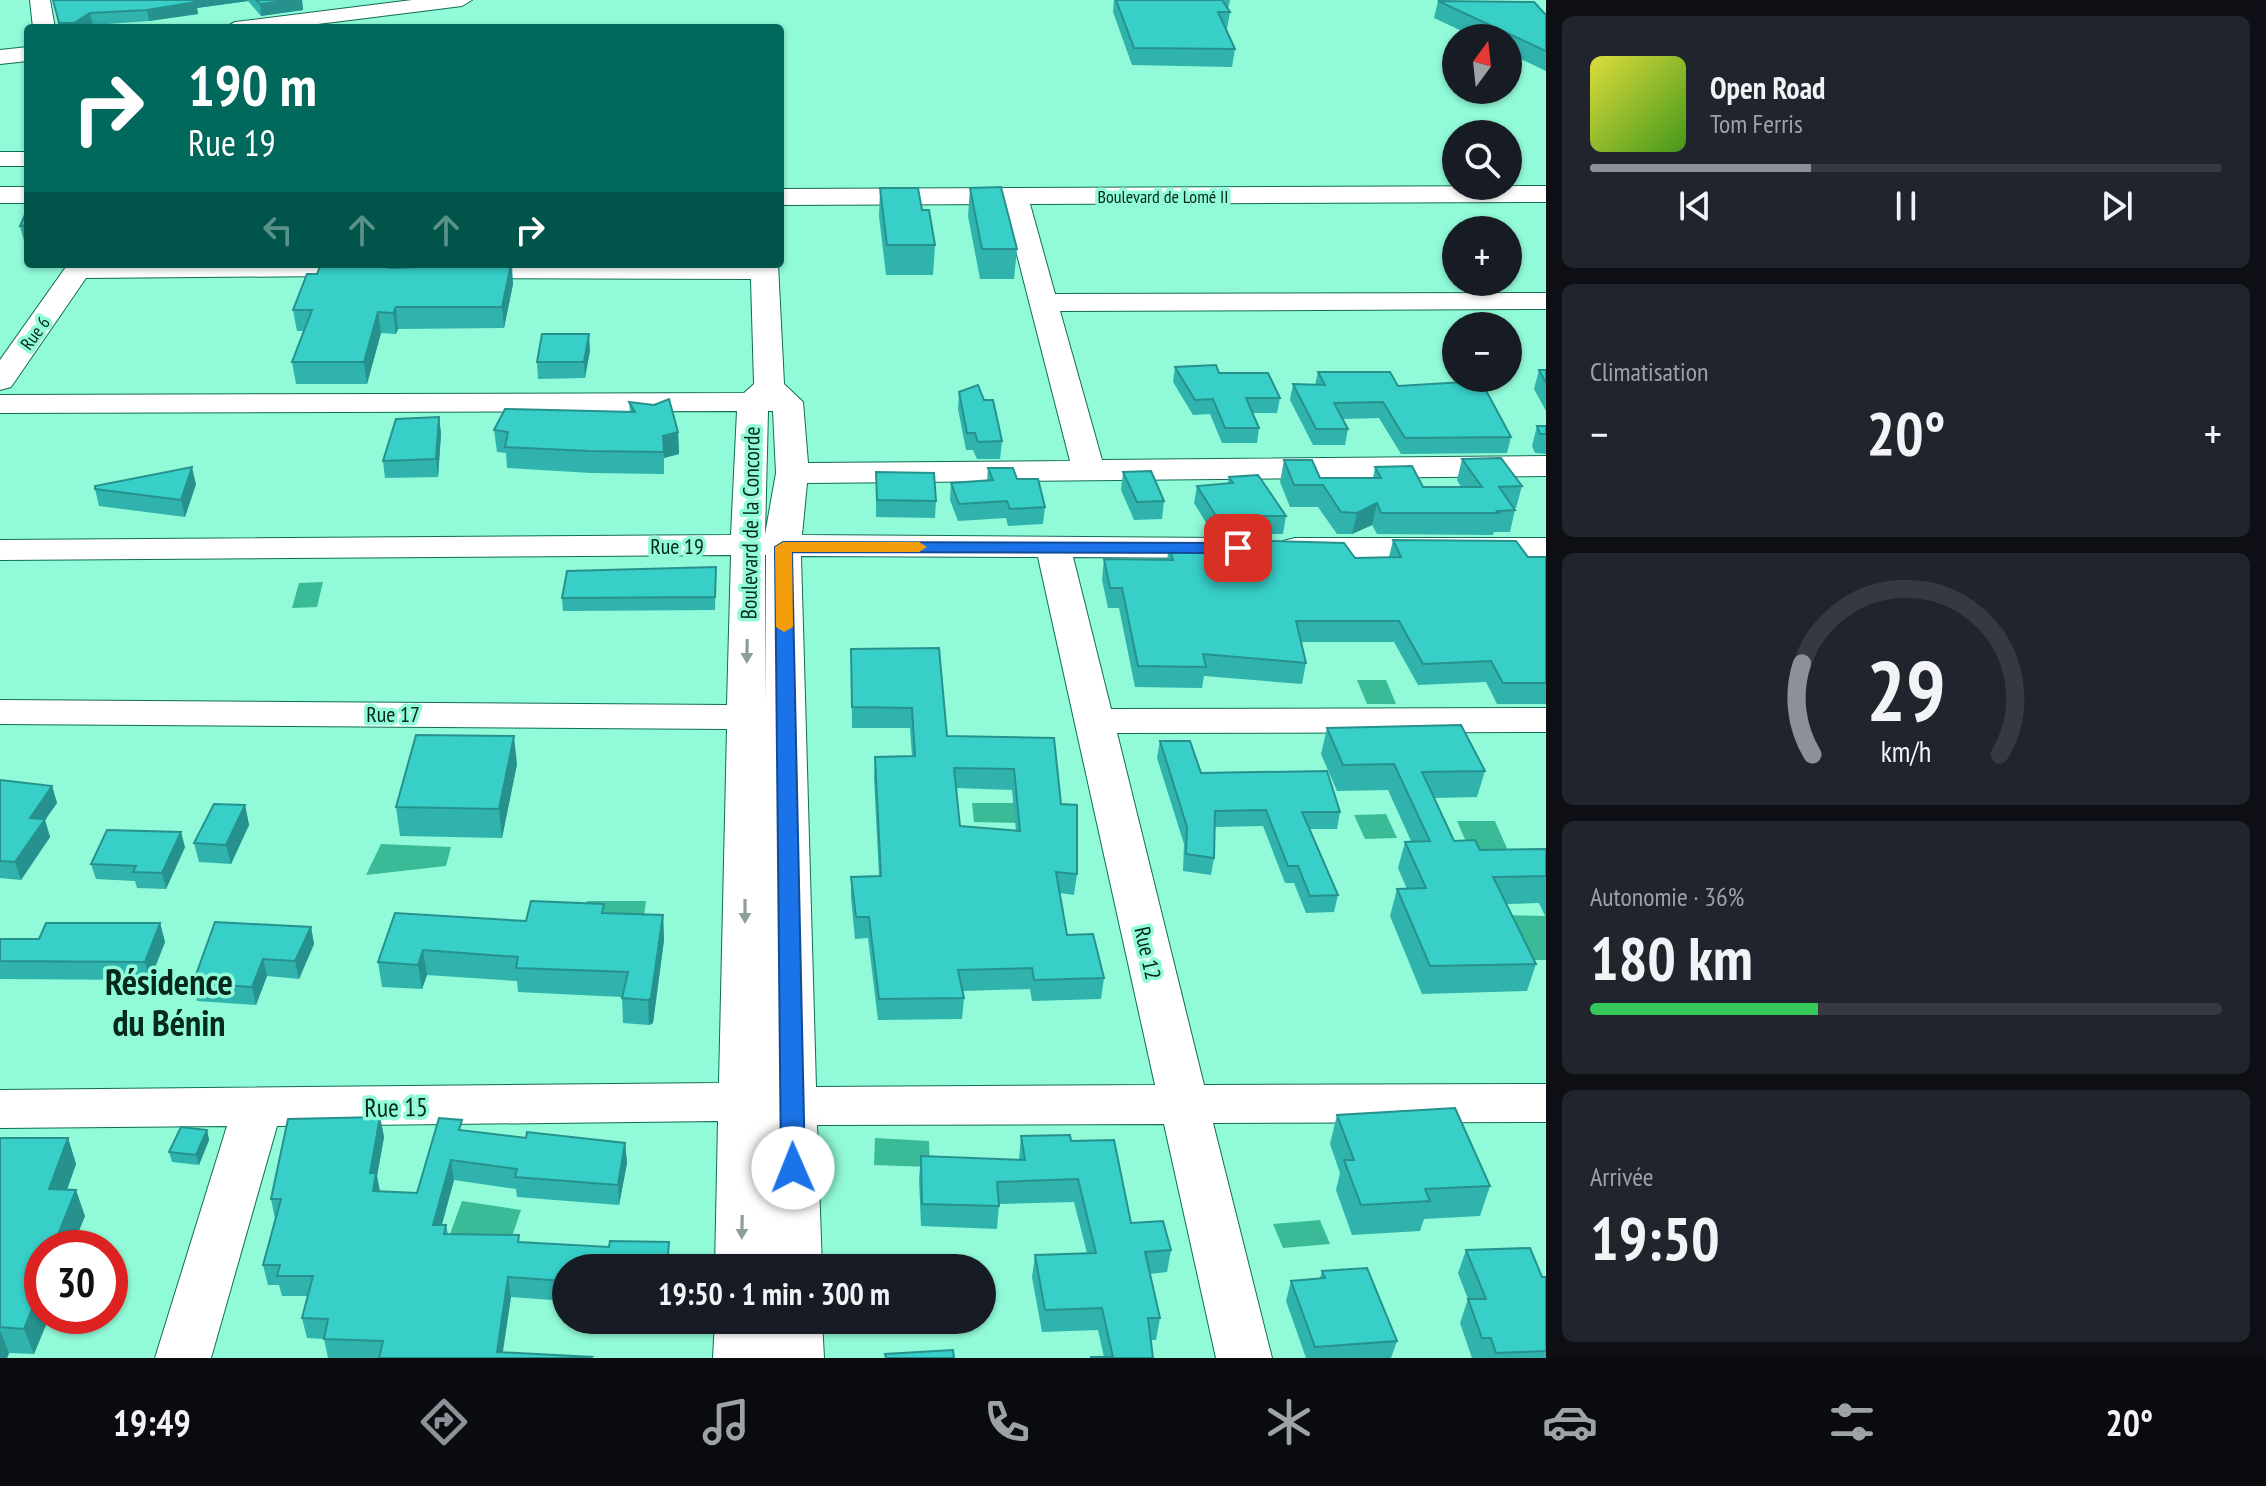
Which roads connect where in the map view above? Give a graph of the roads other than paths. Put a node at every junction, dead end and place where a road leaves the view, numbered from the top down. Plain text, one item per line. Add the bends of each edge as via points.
1 (40, 0) edge
2 (462, 0) edge
3 (336, 14) edge
4 (43, 24) edge
5 (264, 24) edge
6 (24, 54) edge
7 (0, 57) edge
8 (0, 159) edge
9 (24, 159) edge
10 (1546, 186) edge
11 (784, 188) edge
12 (0, 192) edge
13 (24, 192) edge
14 (1546, 194) edge
15 (784, 197) edge
16 (1015, 197) junction
17 (324, 268) edge
18 (764, 268) edge
19 (438, 269) edge
20 (77, 272) edge
21 (1546, 301) edge
22 (1045, 311) junction
23 (1546, 318) edge
24 (0, 381) edge
25 (770, 397) junction
26 (0, 404) edge
27 (1546, 466) edge
28 (1088, 469) junction
29 (792, 473) junction
30 (766, 546) junction
31 (1053, 548) junction
32 (1546, 548) edge
33 (0, 550) edge
34 (0, 712) edge
35 (766, 716) junction
36 (1546, 720) edge
37 (1096, 721) junction
38 (743, 1102) junction
39 (1546, 1103) edge
40 (1182, 1105) junction
41 (792, 1106) junction
42 (0, 1109) edge
43 (257, 1109) junction
44 (742, 1254) edge
45 (795, 1254) edge
46 (742, 1334) edge
47 (795, 1334) edge
48 (183, 1358) edge
49 (741, 1358) edge
50 (796, 1358) edge
51 (1244, 1358) edge

1 - 4 street
2 - 3 street
3 - 5 street
6 - 7 street
8 - 9 street
10 - 11 street, Boulevard de Lomé II
12 - 13 street
14 - 16 street, Boulevard de Lomé II
15 - 16 street, Boulevard de Lomé II
16 - 22 street
17 - 20 street
18 - 19 street
18 - 25 street
20 - 24 street, Rue 6
21 - 22 street
22 - 23 street
22 - 28 street
25 - 26 street
25 - 29 street, Boulevard de la Concorde
25 - 30 street, Boulevard de la Concorde
27 - 28 street
28 - 29 street
29 - 30 street, Boulevard de la Concorde
30 - 31 street, Rue 19
30 - 33 street, Rue 19
30 - 35 street, Boulevard de la Concorde
31 - 32 street, Rue 19
31 - 37 street, Rue 12
34 - 35 street, Rue 17
35 -> 38 street, Boulevard de la Concorde
35 - 41 street, Boulevard de la Concorde
36 - 37 street
37 - 40 street, Rue 12
38 - 41 street, Rue 15
38 - 43 street, Rue 15
38 -> 44 street, Boulevard de la Concorde
39 - 40 street, Rue 15
40 - 41 street, Rue 15
40 - 51 street, Rue 12
41 - 45 street, Boulevard de la Concorde
42 - 43 street, Rue 15
43 - 48 street
46 - 49 street
47 - 50 street

